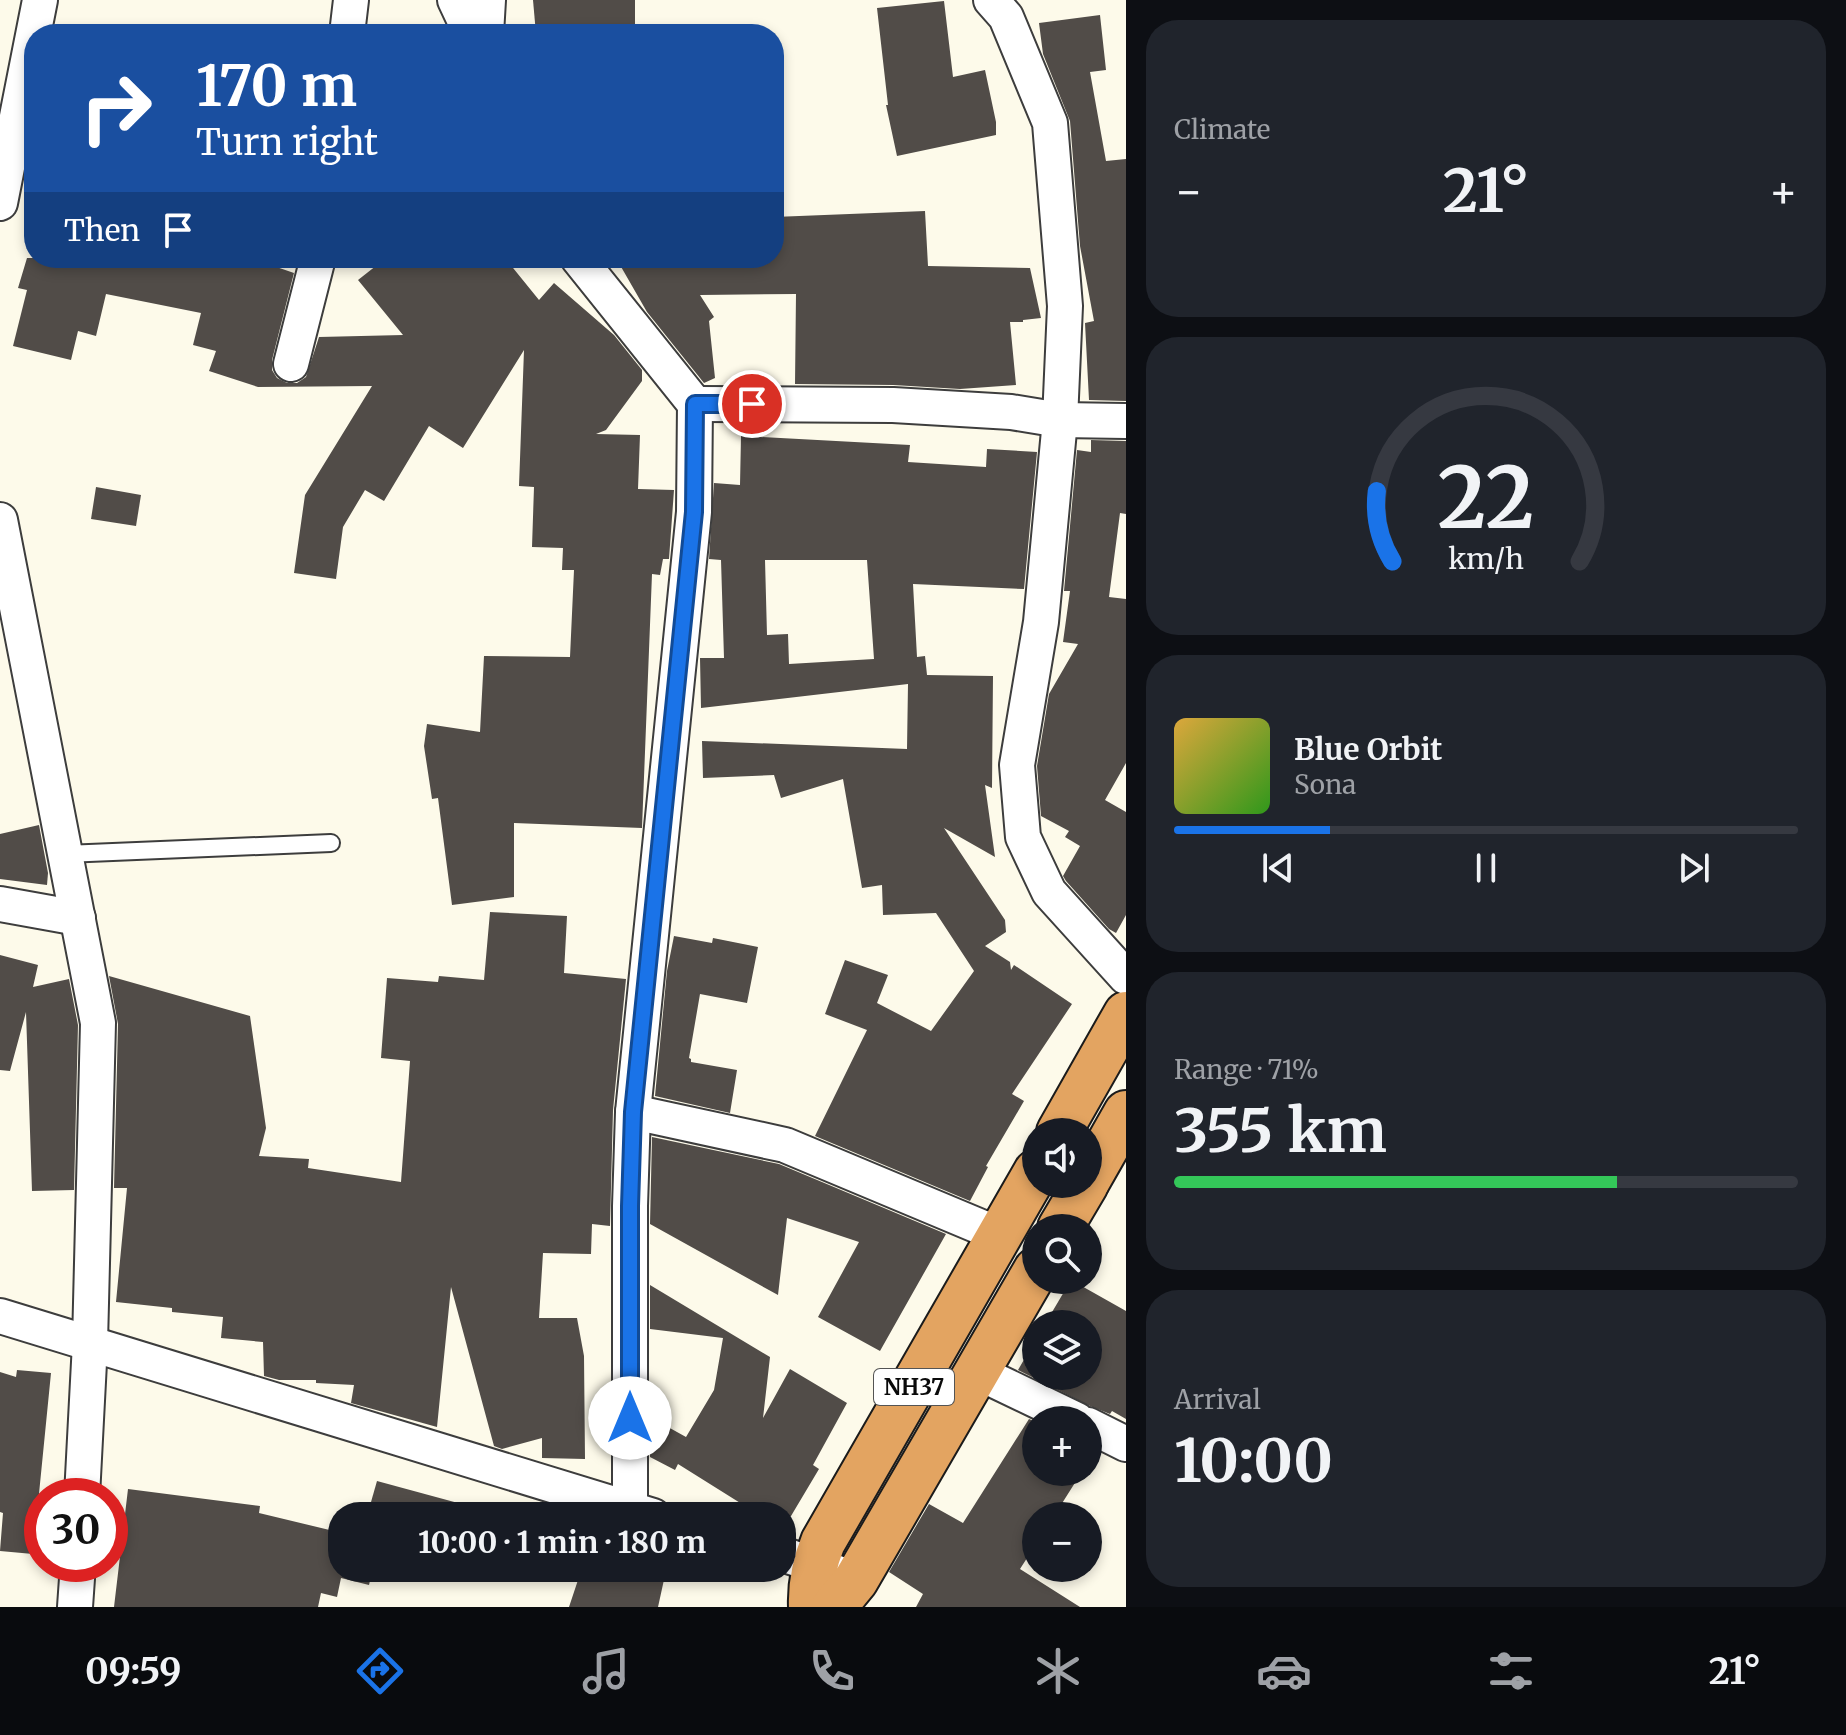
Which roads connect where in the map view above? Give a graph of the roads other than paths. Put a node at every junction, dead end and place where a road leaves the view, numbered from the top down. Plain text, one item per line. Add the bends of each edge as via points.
1 (40, 0) edge
2 (351, 0) edge
3 (455, 0) edge
4 (488, 0) edge
5 (991, 0) edge
6 (35, 24) edge
7 (348, 24) edge
8 (466, 24) edge
9 (487, 24) edge
10 (24, 81) edge
11 (0, 203) edge
12 (315, 268) edge
13 (586, 268) edge
14 (291, 364) dead end
15 (695, 404) junction
16 (1060, 420) junction
17 (1126, 421) edge
18 (0, 520) edge
19 (331, 843) dead end
20 (65, 854) junction
21 (0, 904) edge
22 (78, 918) junction
23 (1126, 977) edge
24 (1126, 1014) edge
25 (633, 1112) junction
26 (1126, 1113) edge
27 (1067, 1118) edge
28 (1102, 1155) edge
29 (1022, 1196) edge
30 (1000, 1235) junction
31 (1022, 1294) edge
32 (0, 1316) edge
33 (90, 1343) junction
34 (977, 1372) junction
35 (1048, 1406) edge
36 (1102, 1432) edge
37 (1126, 1444) edge
38 (83, 1478) edge
39 (605, 1502) edge
40 (641, 1502) edge
41 (798, 1558) edge
42 (77, 1582) edge
43 (845, 1594) edge
44 (75, 1607) edge
45 (811, 1607) edge

1 - 6 street
2 - 7 street
3 - 8 street
4 - 9 street
5 - 16 street via 1006,17 1050,123 1065,306
10 - 11 street
12 - 14 street
13 - 15 street
15 - 16 street via 893,405
15 - 25 street via 694,512
16 - 17 street
16 - 23 street via 1041,622 1017,765 1023,837 1049,892
18 - 20 street
19 - 20 lane
20 - 22 street
21 - 22 street
22 - 33 street via 98,1023
24 - 27 highway
25 - 30 street via 785,1145
25 - 40 street via 630,1206
26 - 28 highway
29 - 30 highway, NH37
30 - 41 highway, NH37 via 823,1542
31 - 34 highway, NH37
32 - 33 street
33 - 38 street
33 - 39 street
34 - 35 street
34 - 43 highway, NH37
36 - 37 street
41 - 43 street
41 - 45 highway, NH37 via 810,1586
42 - 44 street

